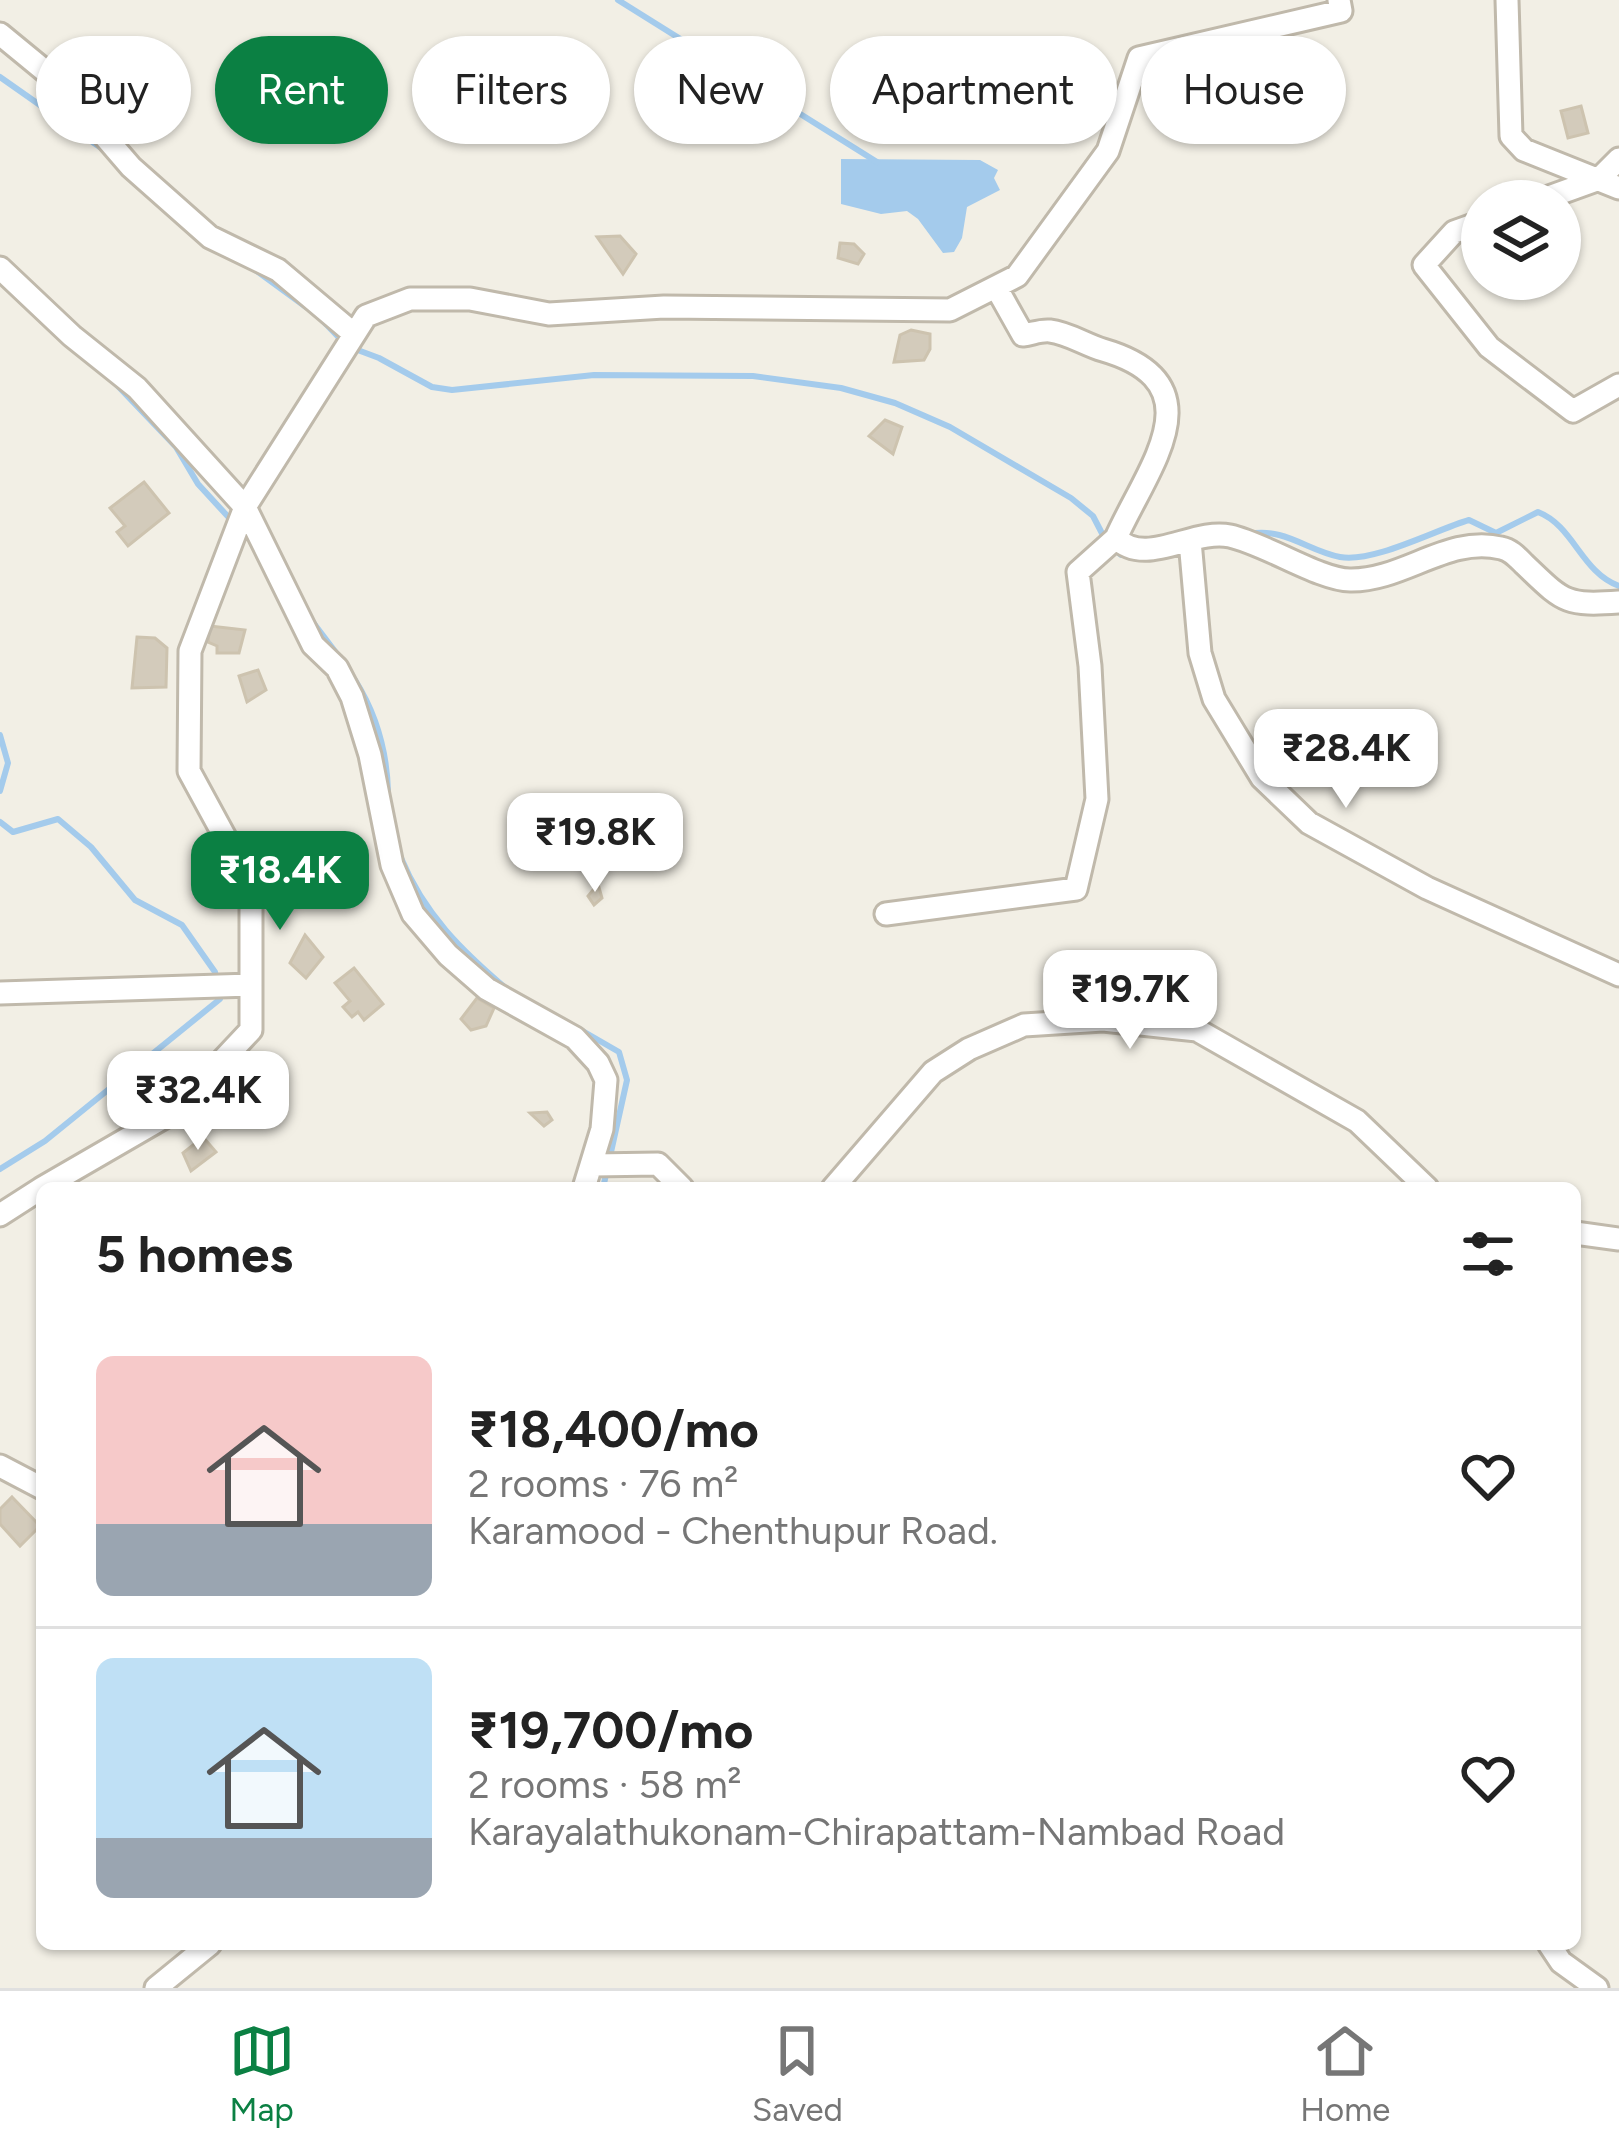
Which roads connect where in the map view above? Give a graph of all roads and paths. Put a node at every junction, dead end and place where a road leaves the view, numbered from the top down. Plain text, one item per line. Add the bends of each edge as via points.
1 (1339, 0) edge
2 (1507, 0) edge
3 (0, 34) edge
4 (1619, 159) edge
5 (1609, 183) edge
6 (1461, 230) edge
7 (0, 268) edge
8 (996, 287) junction
9 (350, 341) junction
10 (1619, 386) edge
11 (243, 512) junction
12 (1121, 529) junction
13 (1190, 541) junction
14 (1619, 602) edge
15 (886, 914) dead end
16 (1619, 975) edge
17 (251, 985) junction
18 (0, 994) edge
19 (593, 1165) junction
20 (52, 1182) edge
21 (586, 1182) edge
22 (676, 1182) edge
23 (838, 1182) edge
24 (1421, 1182) edge
25 (36, 1192) edge
26 (0, 1215) edge
27 (1581, 1234) edge
28 (1619, 1239) edge
29 (0, 1466) edge
30 (36, 1485) edge
31 (203, 1950) edge
32 (1553, 1950) edge
33 (156, 1988) edge
34 (1597, 1988) edge

1 - 8 street via 1341,11 1139,58 1108,151 1017,276
2 - 5 street via 1511,136 1524,150
3 - 9 street via 210,237 278,270
4 - 5 street
6 - 10 street via 1424,265 1489,347 1573,410
7 - 11 street via 137,388
8 - 9 street via 950,310 549,314 470,299 410,299 366,316
8 - 12 street via 1023,335 1057,331 1119,354 1161,387 1167,423
9 - 11 street
11 - 17 street via 190,651 189,771 251,885
11 - 19 street via 313,645 352,697 392,865 413,914 487,989 575,1038 598,1063 606,1081
12 - 13 street via 1134,550
12 - 15 street via 1078,572 1096,799 1076,889
13 - 14 street via 1225,535 1353,581 1441,553 1504,548 1568,602
13 - 16 street via 1209,684 1262,778 1309,824
17 - 18 street
17 - 20 street via 251,1030 175,1112
19 - 21 street
19 - 22 street via 658,1164
23 - 24 street via 952,1059 1024,1025 1103,1020 1197,1030 1357,1121
25 - 26 street
27 - 28 street
29 - 30 street
31 - 33 street
32 - 34 street

